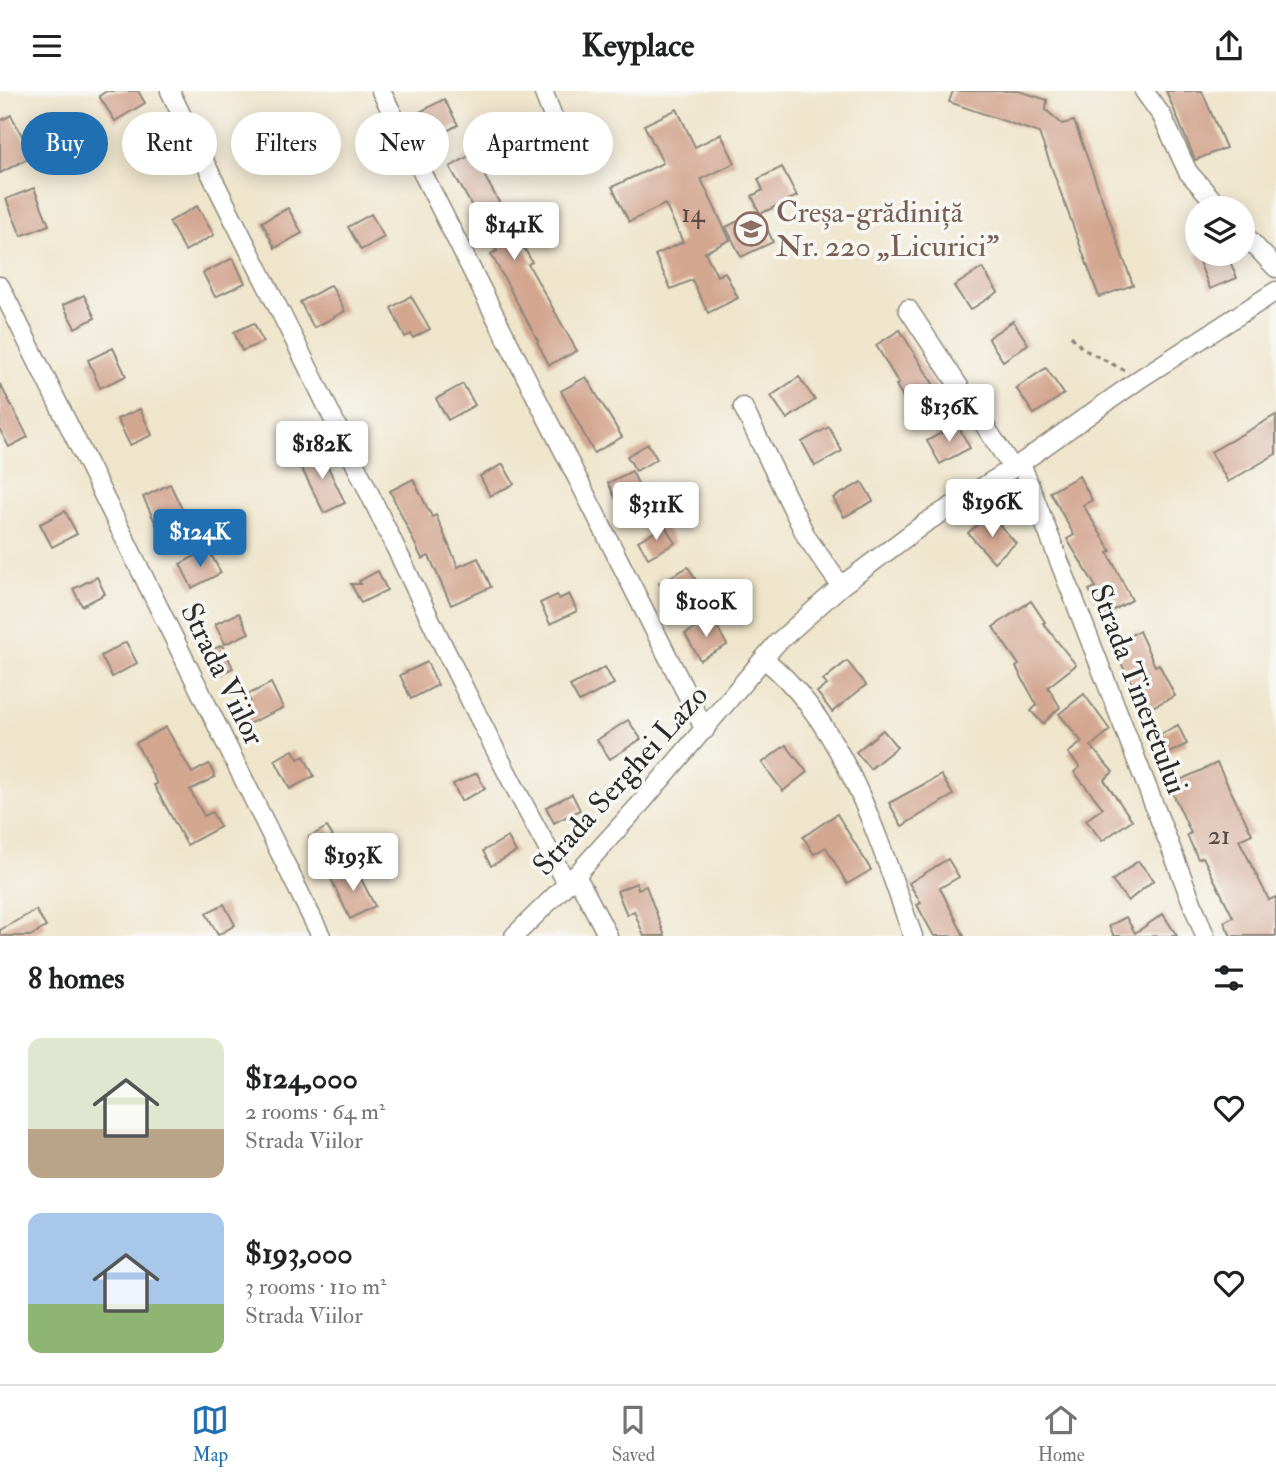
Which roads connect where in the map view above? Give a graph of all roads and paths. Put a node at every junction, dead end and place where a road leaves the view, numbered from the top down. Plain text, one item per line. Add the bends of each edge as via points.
1 (170, 91) edge
2 (380, 91) edge
3 (543, 91) edge
4 (1144, 91) edge
5 (551, 112) edge
6 (1209, 196) edge
7 (1255, 246) edge
8 (1276, 268) edge
9 (0, 286) edge
10 (1276, 291) edge
11 (908, 309) dead end
12 (1071, 335) dead end
13 (1141, 378) junction
14 (743, 407) dead end
15 (1016, 465) junction
16 (841, 586) junction
17 (764, 659) junction
18 (705, 730) junction
19 (572, 879) junction
20 (321, 936) edge
21 (514, 936) edge
22 (608, 936) edge
23 (913, 936) edge
24 (1205, 936) edge

1 - 19 street via 526,811
2 - 18 street
3 - 5 street
4 - 6 street via 1162,116 1188,172
7 - 8 street
9 - 20 street, Strada Viilor
10 - 13 street, Strada Serghei Lazo
11 - 15 street, Strada Tineretului
12 - 13 path via 1083,349
13 - 15 street, Strada Serghei Lazo
14 - 16 street via 807,538
15 - 16 street, Strada Serghei Lazo via 925,523
15 - 24 street, Strada Tineretului
16 - 17 street, Strada Serghei Lazo
17 - 18 street, Strada Serghei Lazo
17 - 23 street via 806,702 851,776 868,810
18 - 19 street, Strada Serghei Lazo
19 - 21 street, Strada Serghei Lazo
19 - 22 street

